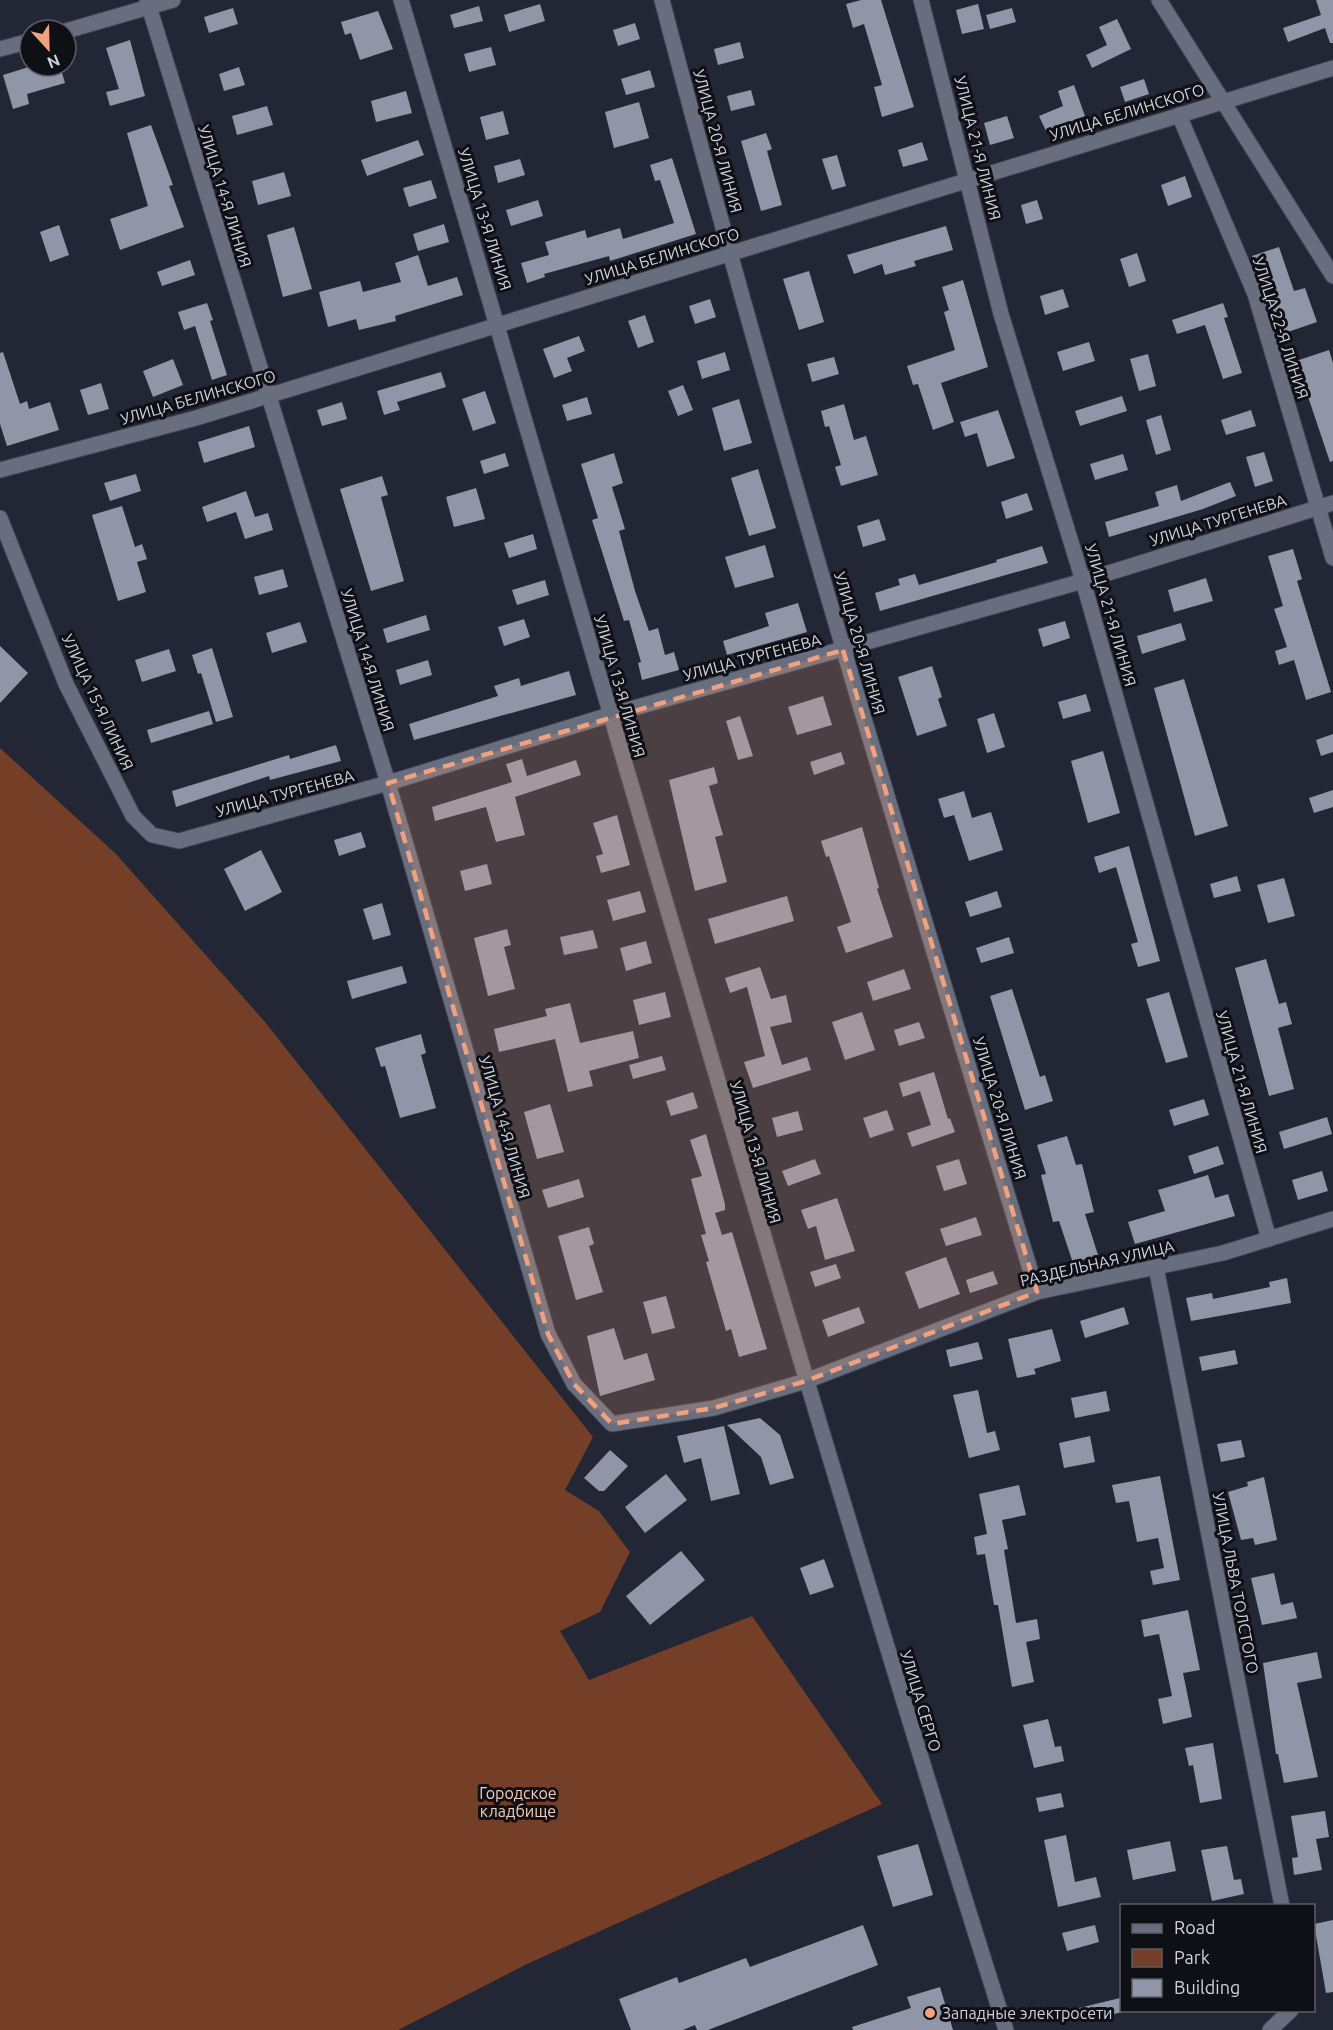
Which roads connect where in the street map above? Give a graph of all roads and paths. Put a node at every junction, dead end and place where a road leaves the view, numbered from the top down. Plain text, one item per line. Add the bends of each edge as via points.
1 (173, 0) edge
2 (401, 0) edge
3 (662, 0) edge
4 (921, 0) edge
5 (1159, 0) edge
6 (148, 4) edge
7 (78, 27) edge
8 (18, 44) edge
9 (0, 49) edge
10 (1333, 68) edge
11 (1223, 101) junction
12 (1179, 115) junction
13 (967, 179) junction
14 (730, 254) junction
15 (1333, 276) edge
16 (498, 325) junction
17 (268, 396) junction
18 (0, 470) edge
19 (1326, 506) edge
20 (0, 518) edge
21 (1333, 558) edge
22 (1083, 581) junction
23 (843, 650) junction
24 (609, 715) junction
25 (388, 783) junction
26 (179, 840) joint
27 (1333, 1219) edge
28 (1269, 1239) junction
29 (1156, 1267) junction
30 (1037, 1292) junction
31 (806, 1381) junction
32 (1282, 1904) edge
33 (1289, 2012) edge
34 (1006, 2030) edge
35 (1270, 2030) edge

1 - 6 street
2 - 16 street, УЛИЦА 13-Я ЛИНИЯ
3 - 14 street, УЛИЦА 20-Я ЛИНИЯ
4 - 13 street, УЛИЦА 21-Я ЛИНИЯ
5 - 11 street
6 - 7 street
6 - 17 street, УЛИЦА 14-Я ЛИНИЯ
8 - 9 street
10 - 11 street, УЛИЦА БЕЛИНСКОГО
11 - 12 street, УЛИЦА БЕЛИНСКОГО
11 - 15 street
12 - 13 street, УЛИЦА БЕЛИНСКОГО
12 - 19 street, УЛИЦА 22-Я ЛИНИЯ via 1255,294
13 - 14 street, УЛИЦА БЕЛИНСКОГО
13 - 22 street, УЛИЦА 21-Я ЛИНИЯ via 1001,314
14 - 16 street, УЛИЦА БЕЛИНСКОГО
14 - 23 street, УЛИЦА 20-Я ЛИНИЯ
16 - 17 street, УЛИЦА БЕЛИНСКОГО
16 - 24 street, УЛИЦА 13-Я ЛИНИЯ
17 - 18 street, УЛИЦА БЕЛИНСКОГО
17 - 25 street, УЛИЦА 14-Я ЛИНИЯ
19 - 21 street, УЛИЦА 22-Я ЛИНИЯ
19 - 22 street, УЛИЦА ТУРГЕНЕВА
20 - 26 street, УЛИЦА 15-Я ЛИНИЯ via 66,684 133,816 152,835
22 - 23 street, УЛИЦА ТУРГЕНЕВА
22 - 28 street, УЛИЦА 21-Я ЛИНИЯ
23 - 24 street, УЛИЦА ТУРГЕНЕВА
23 - 30 street, УЛИЦА 20-Я ЛИНИЯ
24 - 25 street, УЛИЦА ТУРГЕНЕВА
24 - 31 street, УЛИЦА 13-Я ЛИНИЯ
25 - 26 street, УЛИЦА ТУРГЕНЕВА
25 - 31 street, УЛИЦА 14-Я ЛИНИЯ via 548,1334 574,1384 612,1424 714,1408
27 - 28 street, РАЗДЕЛЬНАЯ УЛИЦА
28 - 29 street, РАЗДЕЛЬНАЯ УЛИЦА
29 - 30 street, РАЗДЕЛЬНАЯ УЛИЦА
29 - 32 street, УЛИЦА ЛЬВА ТОЛСТОГО
30 - 31 street, РАЗДЕЛЬНАЯ УЛИЦА
31 - 34 street, УЛИЦА СЕРГО
33 - 35 street

